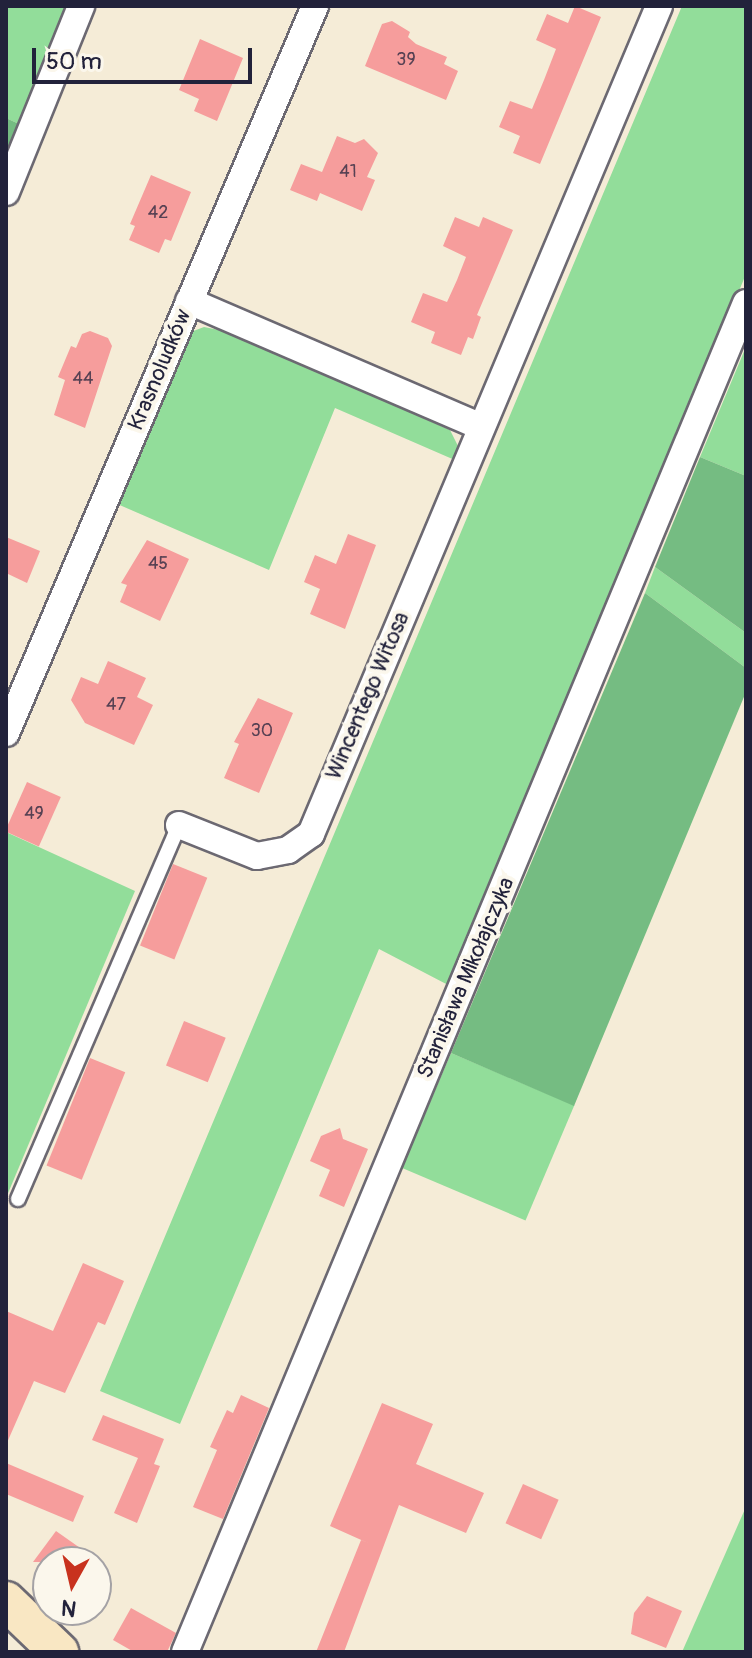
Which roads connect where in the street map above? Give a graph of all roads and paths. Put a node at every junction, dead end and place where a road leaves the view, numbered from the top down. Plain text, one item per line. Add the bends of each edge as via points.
1 (81, 6) edge
2 (315, 6) edge
3 (659, 6) edge
4 (6, 192) edge
5 (189, 301) junction
6 (746, 303) edge
7 (481, 427) junction
8 (6, 733) edge
9 (179, 825) joint
10 (18, 1199) dead end
11 (6, 1601) edge
12 (59, 1652) edge
13 (185, 1652) edge

1 - 4 street
2 - 5 street, Krasnoludków
3 - 7 street, Wincentego Witosa
5 - 7 street
5 - 8 street, Krasnoludków
6 - 13 street, Stanisława Mikołajczyka
7 - 9 street, Wincentego Witosa via 311,834 288,850 257,856
9 - 10 lane
11 - 12 street

